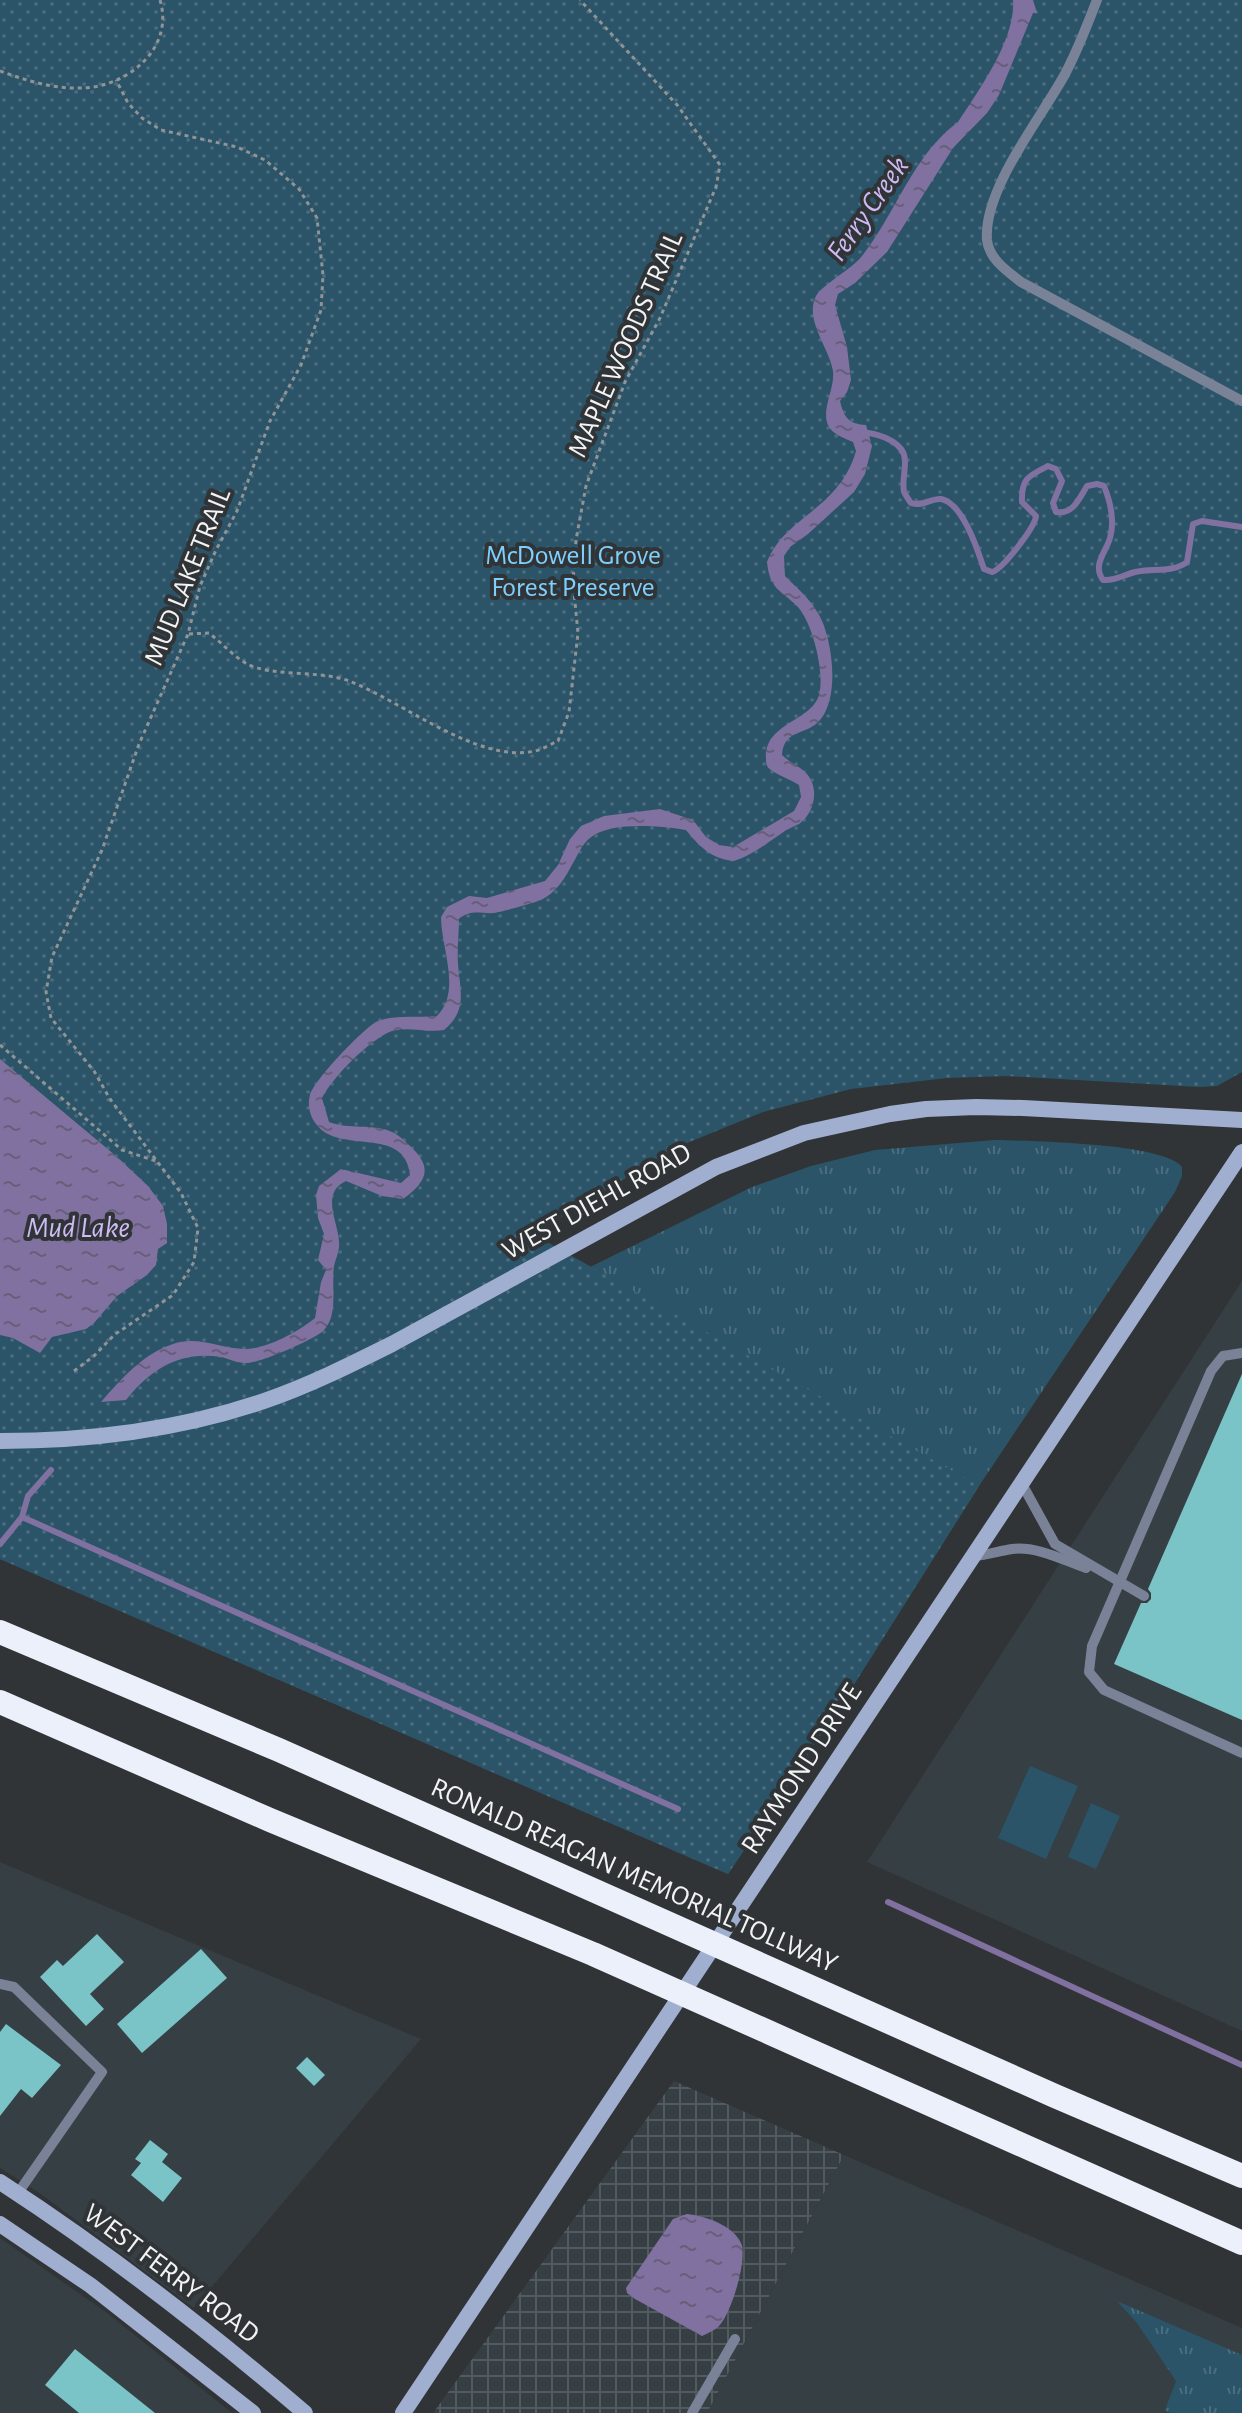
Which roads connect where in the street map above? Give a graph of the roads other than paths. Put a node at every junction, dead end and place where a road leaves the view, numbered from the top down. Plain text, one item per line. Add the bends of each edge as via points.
1 (1097, 0) edge
2 (1242, 401) edge
3 (1242, 1120) edge
4 (1242, 1152) edge
5 (1242, 1353) edge
6 (0, 1441) edge
7 (1022, 1484) junction
8 (974, 1556) junction
9 (1106, 1576) junction
10 (1119, 1583) junction
11 (1144, 1596) dead end
12 (0, 1632) edge
13 (0, 1702) edge
14 (1242, 1753) edge
15 (0, 1984) edge
16 (1242, 2176) edge
17 (0, 2182) edge
18 (18, 2193) junction
19 (0, 2224) edge
20 (1242, 2243) edge
21 (735, 2339) dead end
22 (253, 2413) edge
23 (305, 2413) edge
24 (403, 2413) edge
25 (692, 2413) edge

1 - 2 lane via 1064,76 1000,186 987,242 998,263 1021,282
3 - 6 street, WEST DIEHL ROAD via 976,1107 902,1112 833,1125 716,1167 392,1344 264,1401 115,1435
4 - 7 street, RAYMOND DRIVE
5 - 10 lane via 1223,1356 1211,1371
7 - 8 street, RAYMOND DRIVE
7 - 9 lane via 1055,1544
8 - 9 lane via 1030,1550
8 - 24 street, RAYMOND DRIVE
9 - 10 lane
10 - 11 lane
10 - 14 lane via 1092,1646 1089,1672 1104,1690
12 - 16 highway, RONALD REAGAN MEMORIAL TOLLWAY
13 - 20 highway via 593,1954
15 - 18 lane via 14,1987 102,2072
17 - 18 street, WEST FERRY ROAD
18 - 23 street, WEST FERRY ROAD via 131,2272
19 - 22 street, WEST FERRY ROAD via 90,2285
21 - 25 lane

